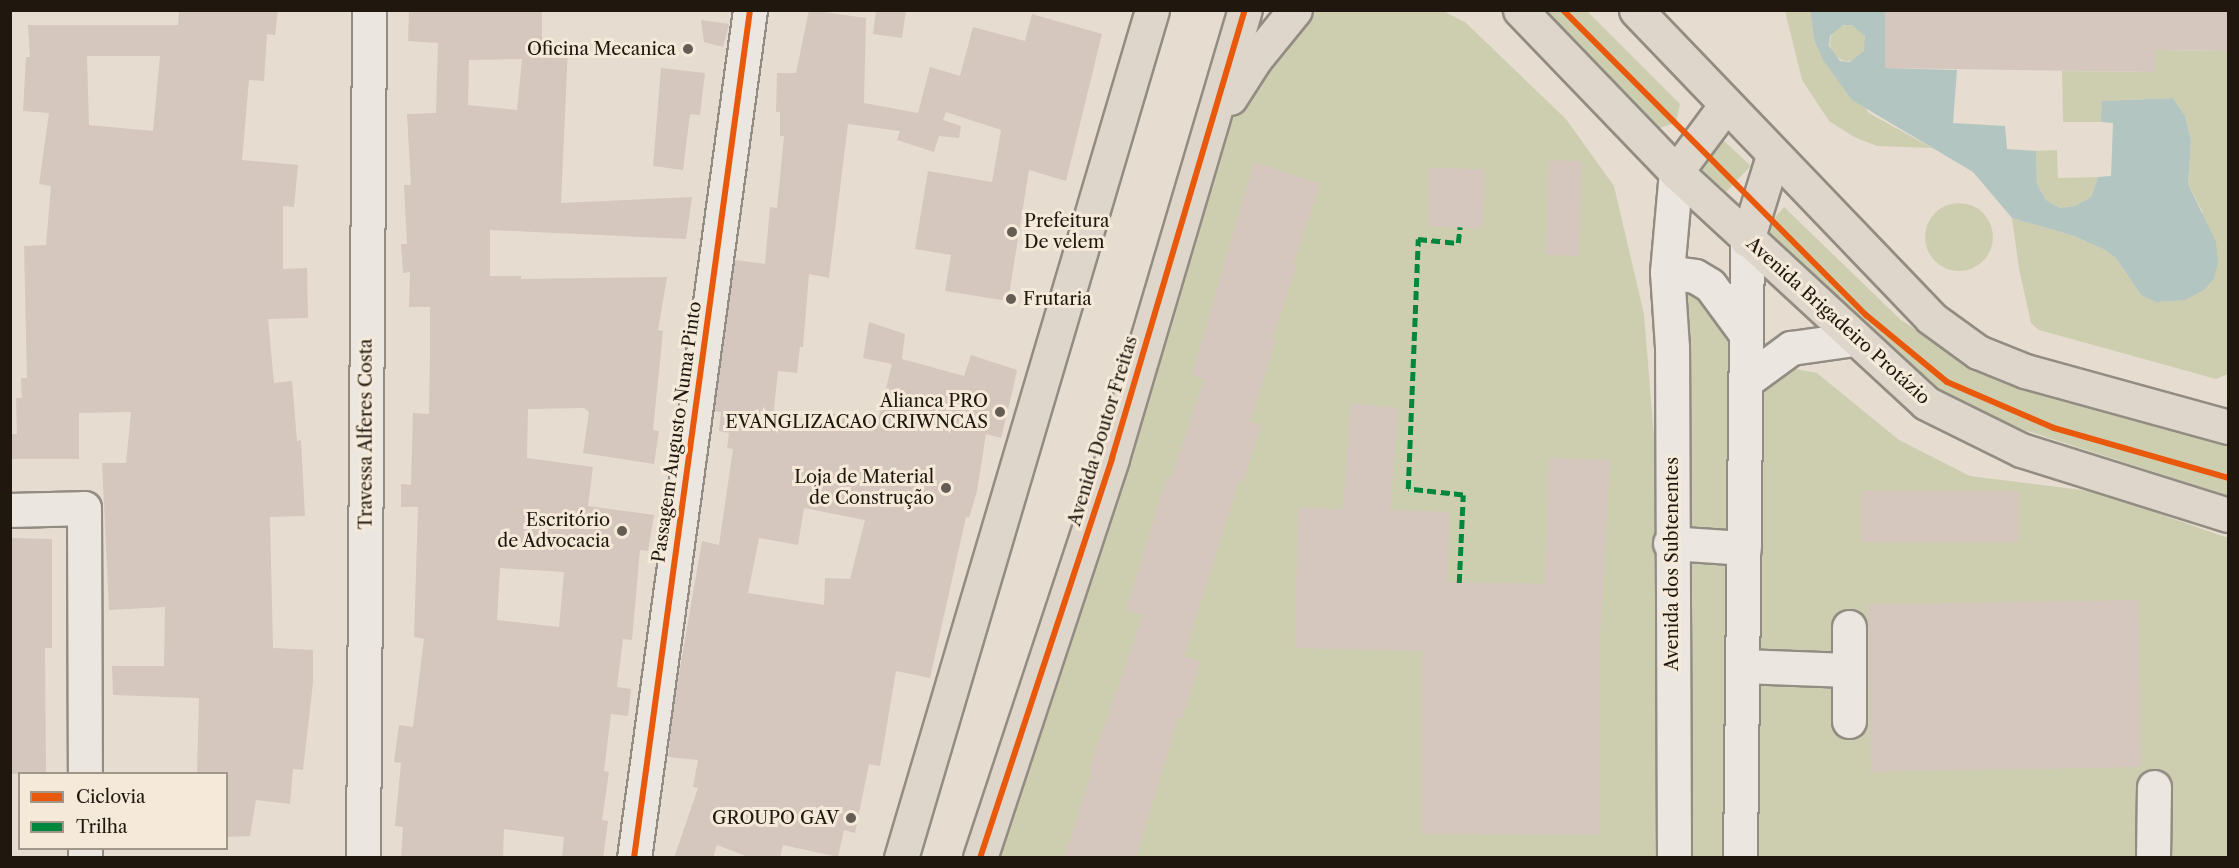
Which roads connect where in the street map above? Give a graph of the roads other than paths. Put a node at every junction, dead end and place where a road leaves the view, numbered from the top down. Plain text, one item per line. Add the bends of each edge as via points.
1 (369, 10) edge
2 (750, 10) edge
3 (1152, 10) edge
4 (1245, 10) edge
5 (1295, 10) edge
6 (1520, 10) edge
7 (1636, 10) edge
8 (1725, 106) junction
9 (1209, 130) junction
10 (1773, 156) junction
11 (1676, 172) junction
12 (1747, 240) junction
13 (1667, 272) junction
14 (1746, 334) junction
15 (1854, 339) junction
16 (1746, 381) junction
17 (2229, 427) edge
18 (10, 510) edge
19 (2229, 515) edge
20 (1670, 543) junction
21 (1743, 548) junction
22 (1849, 627) dead end
23 (1742, 666) junction
24 (1848, 670) junction
25 (1849, 721) dead end
26 (85, 772) edge
27 (2154, 787) dead end
28 (363, 858) edge
29 (634, 858) edge
30 (901, 858) edge
31 (980, 858) edge
32 (1674, 858) edge
33 (1740, 858) edge
34 (2153, 858) edge

1 - 28 street, Travessa Alferes Costa
2 - 29 street, Passagem Augusto Numa Pinto
3 - 30 main road
4 - 9 main road, Avenida Doutor Freitas
5 - 9 main road via 1255,59
6 - 11 main road, Avenida Brigadeiro Protázio
7 - 8 main road
8 - 10 main road
8 - 11 main road
9 - 31 main road, Avenida Doutor Freitas via 1112,458
10 - 12 main road
10 - 17 main road via 1931,318 1978,352 2025,371
11 - 12 main road, Avenida Brigadeiro Protázio
11 - 13 street, Avenida dos Subtenentes
12 - 14 street
12 - 15 main road, Avenida Brigadeiro Protázio
13 - 14 street via 1695,276 1710,285
13 - 20 street, Avenida dos Subtenentes via 1672,347
14 - 16 street
15 - 16 street via 1791,348
15 - 19 main road, Avenida Brigadeiro Protázio via 1926,403 2021,450
16 - 21 street
18 - 26 street via 84,508
20 - 21 street
20 - 32 street, Avenida dos Subtenentes
21 - 23 street
22 - 24 street
23 - 24 street
23 - 33 street
24 - 25 street
27 - 34 street

